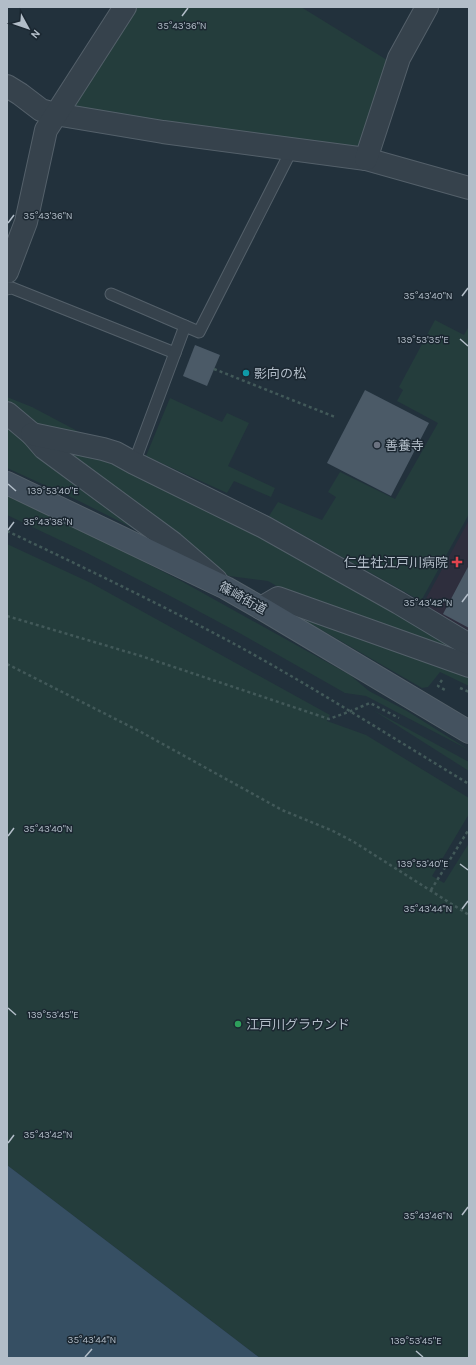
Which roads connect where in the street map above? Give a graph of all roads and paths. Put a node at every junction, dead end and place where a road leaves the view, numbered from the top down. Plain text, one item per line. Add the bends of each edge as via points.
1 (125, 7) edge
2 (427, 7) edge
3 (7, 86) edge
4 (55, 114) junction
5 (292, 149) junction
6 (366, 159) junction
7 (469, 188) edge
8 (7, 272) edge
9 (7, 289) edge
10 (111, 294) dead end
11 (185, 326) junction
12 (175, 353) junction
13 (214, 369) dead end
14 (7, 413) edge
15 (335, 417) dead end
16 (32, 434) junction
17 (134, 463) junction
18 (7, 483) edge
19 (7, 530) edge
20 (226, 588) junction
21 (261, 608) junction
22 (7, 616) edge
23 (469, 645) edge
24 (7, 664) edge
25 (469, 666) edge
26 (449, 682) dead end
27 (456, 686) dead end
28 (469, 692) edge
29 (451, 694) dead end
30 (370, 703) dead end
31 (351, 711) junction
32 (469, 732) edge
33 (469, 784) edge
34 (469, 829) edge
35 (431, 890) junction
36 (469, 915) edge

1 - 4 street
2 - 6 street via 400,58
3 - 4 street via 41,110
4 - 5 street via 163,132
4 - 8 street via 46,130 26,222
5 - 6 street
5 - 11 lane via 200,332
6 - 7 street
9 - 12 lane via 12,288
10 - 11 lane
11 - 12 lane
12 - 17 lane
13 - 15 path
14 - 16 street
16 - 17 street via 103,449
16 - 20 street via 44,448 173,543
17 - 23 street via 264,527 399,602
18 - 20 main road, 篠崎街道
19 - 31 path via 240,647
20 - 21 main road, 篠崎街道
21 - 25 street via 278,598
21 - 32 main road, 篠崎街道
22 - 31 path via 141,656 329,719
24 - 35 path via 141,732 282,810 333,831
26 - 29 path via 442,679 438,686
27 - 28 path
30 - 31 path
31 - 33 path
34 - 35 path
35 - 36 path

